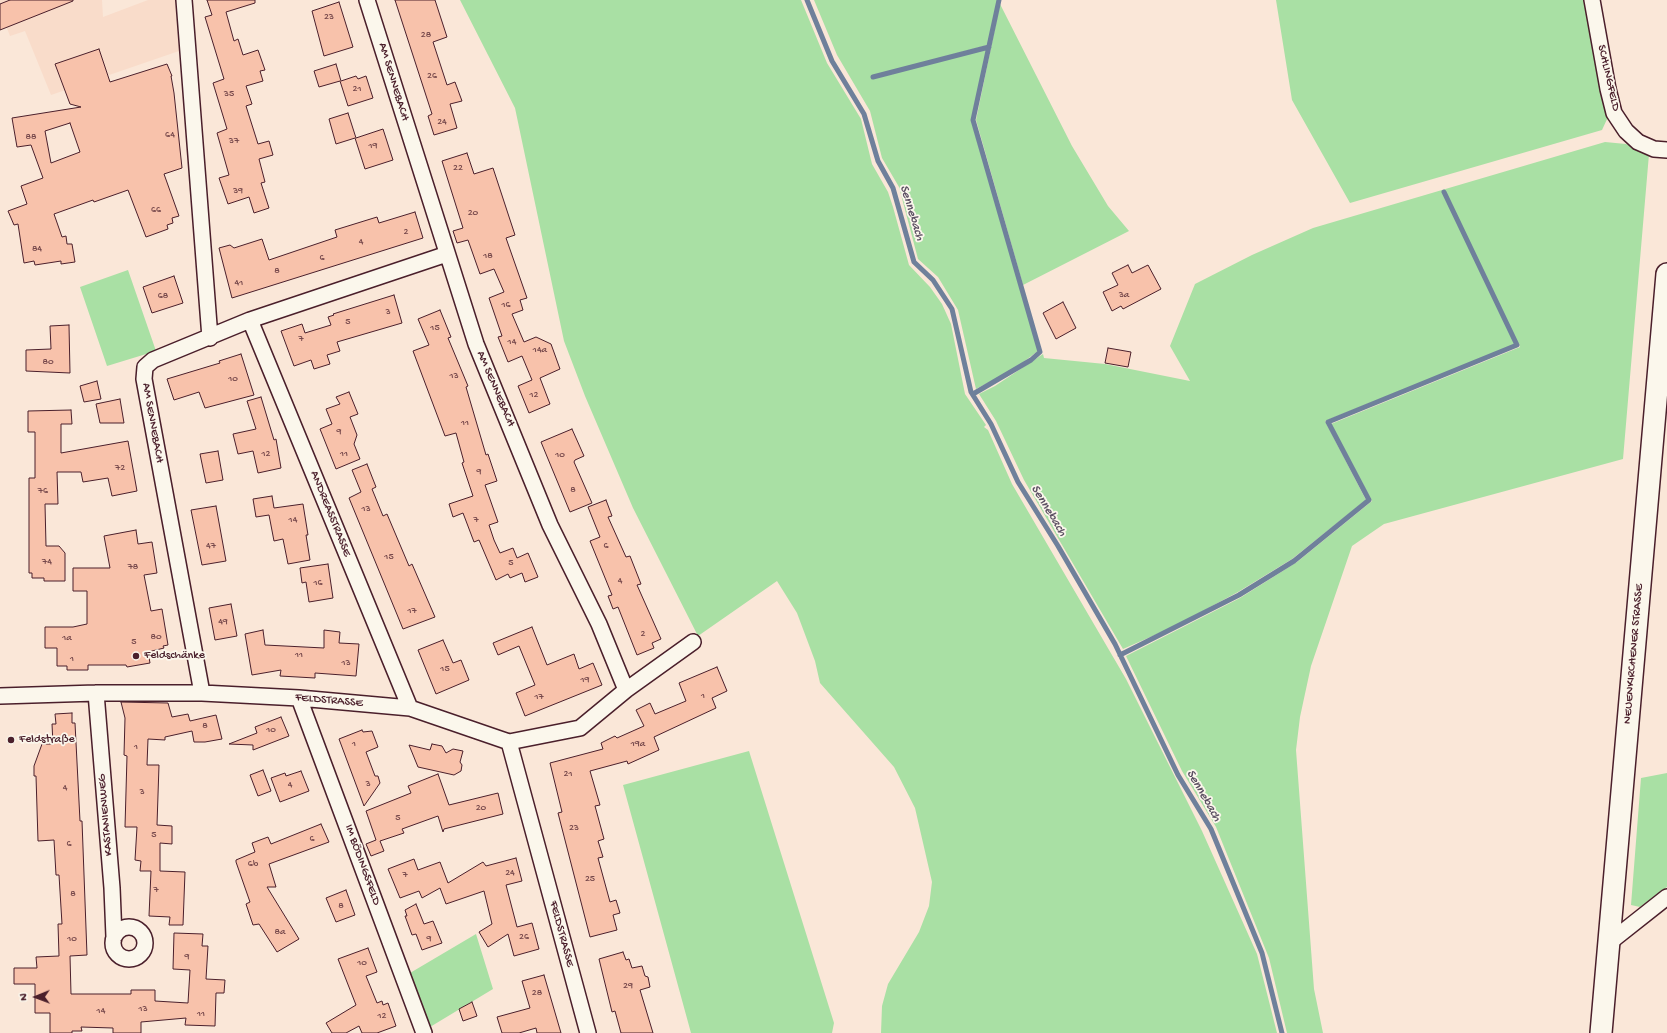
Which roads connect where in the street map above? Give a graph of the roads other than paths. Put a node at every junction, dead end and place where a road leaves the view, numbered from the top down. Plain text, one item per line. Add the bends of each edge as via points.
1 (184, 0) edge
2 (367, 0) edge
3 (1592, 0) edge
4 (1667, 150) edge
5 (447, 254) junction
6 (1667, 274) edge
7 (250, 320) junction
8 (210, 338) junction
9 (693, 642) dead end
10 (626, 690) junction
11 (96, 693) junction
12 (202, 693) junction
13 (0, 696) edge
14 (300, 698) junction
15 (410, 708) junction
16 (509, 742) junction
17 (1667, 897) edge
18 (114, 937) dead end
19 (1610, 942) junction
20 (424, 1033) edge
21 (588, 1033) edge
22 (1601, 1033) edge

1 - 8 street
2 - 5 street, AM SENNEBACH
3 - 4 street, SCHLINGFELD via 1614,113 1626,131 1638,142 1654,149
5 - 7 street
5 - 10 street, AM SENNEBACH via 476,344 550,525 599,624
6 - 19 street, NEUENKIRCHENER STRASSE
7 - 8 street
7 - 15 street, ANDREASSTRASSE
8 - 12 street, AM SENNEBACH via 153,360 144,367 144,379
9 - 10 street
10 - 16 street via 580,728
11 - 12 street, FELDSTRASSE
11 - 13 street, FELDSTRASSE
11 - 18 street, KASTANIENWEG
12 - 14 street, FELDSTRASSE
14 - 15 street, FELDSTRASSE
14 - 20 street, IM BÖDINGSFELD
15 - 16 street, FELDSTRASSE
16 - 21 street, FELDSTRASSE
17 - 19 street
19 - 22 street, NEUENKIRCHENER STRASSE

